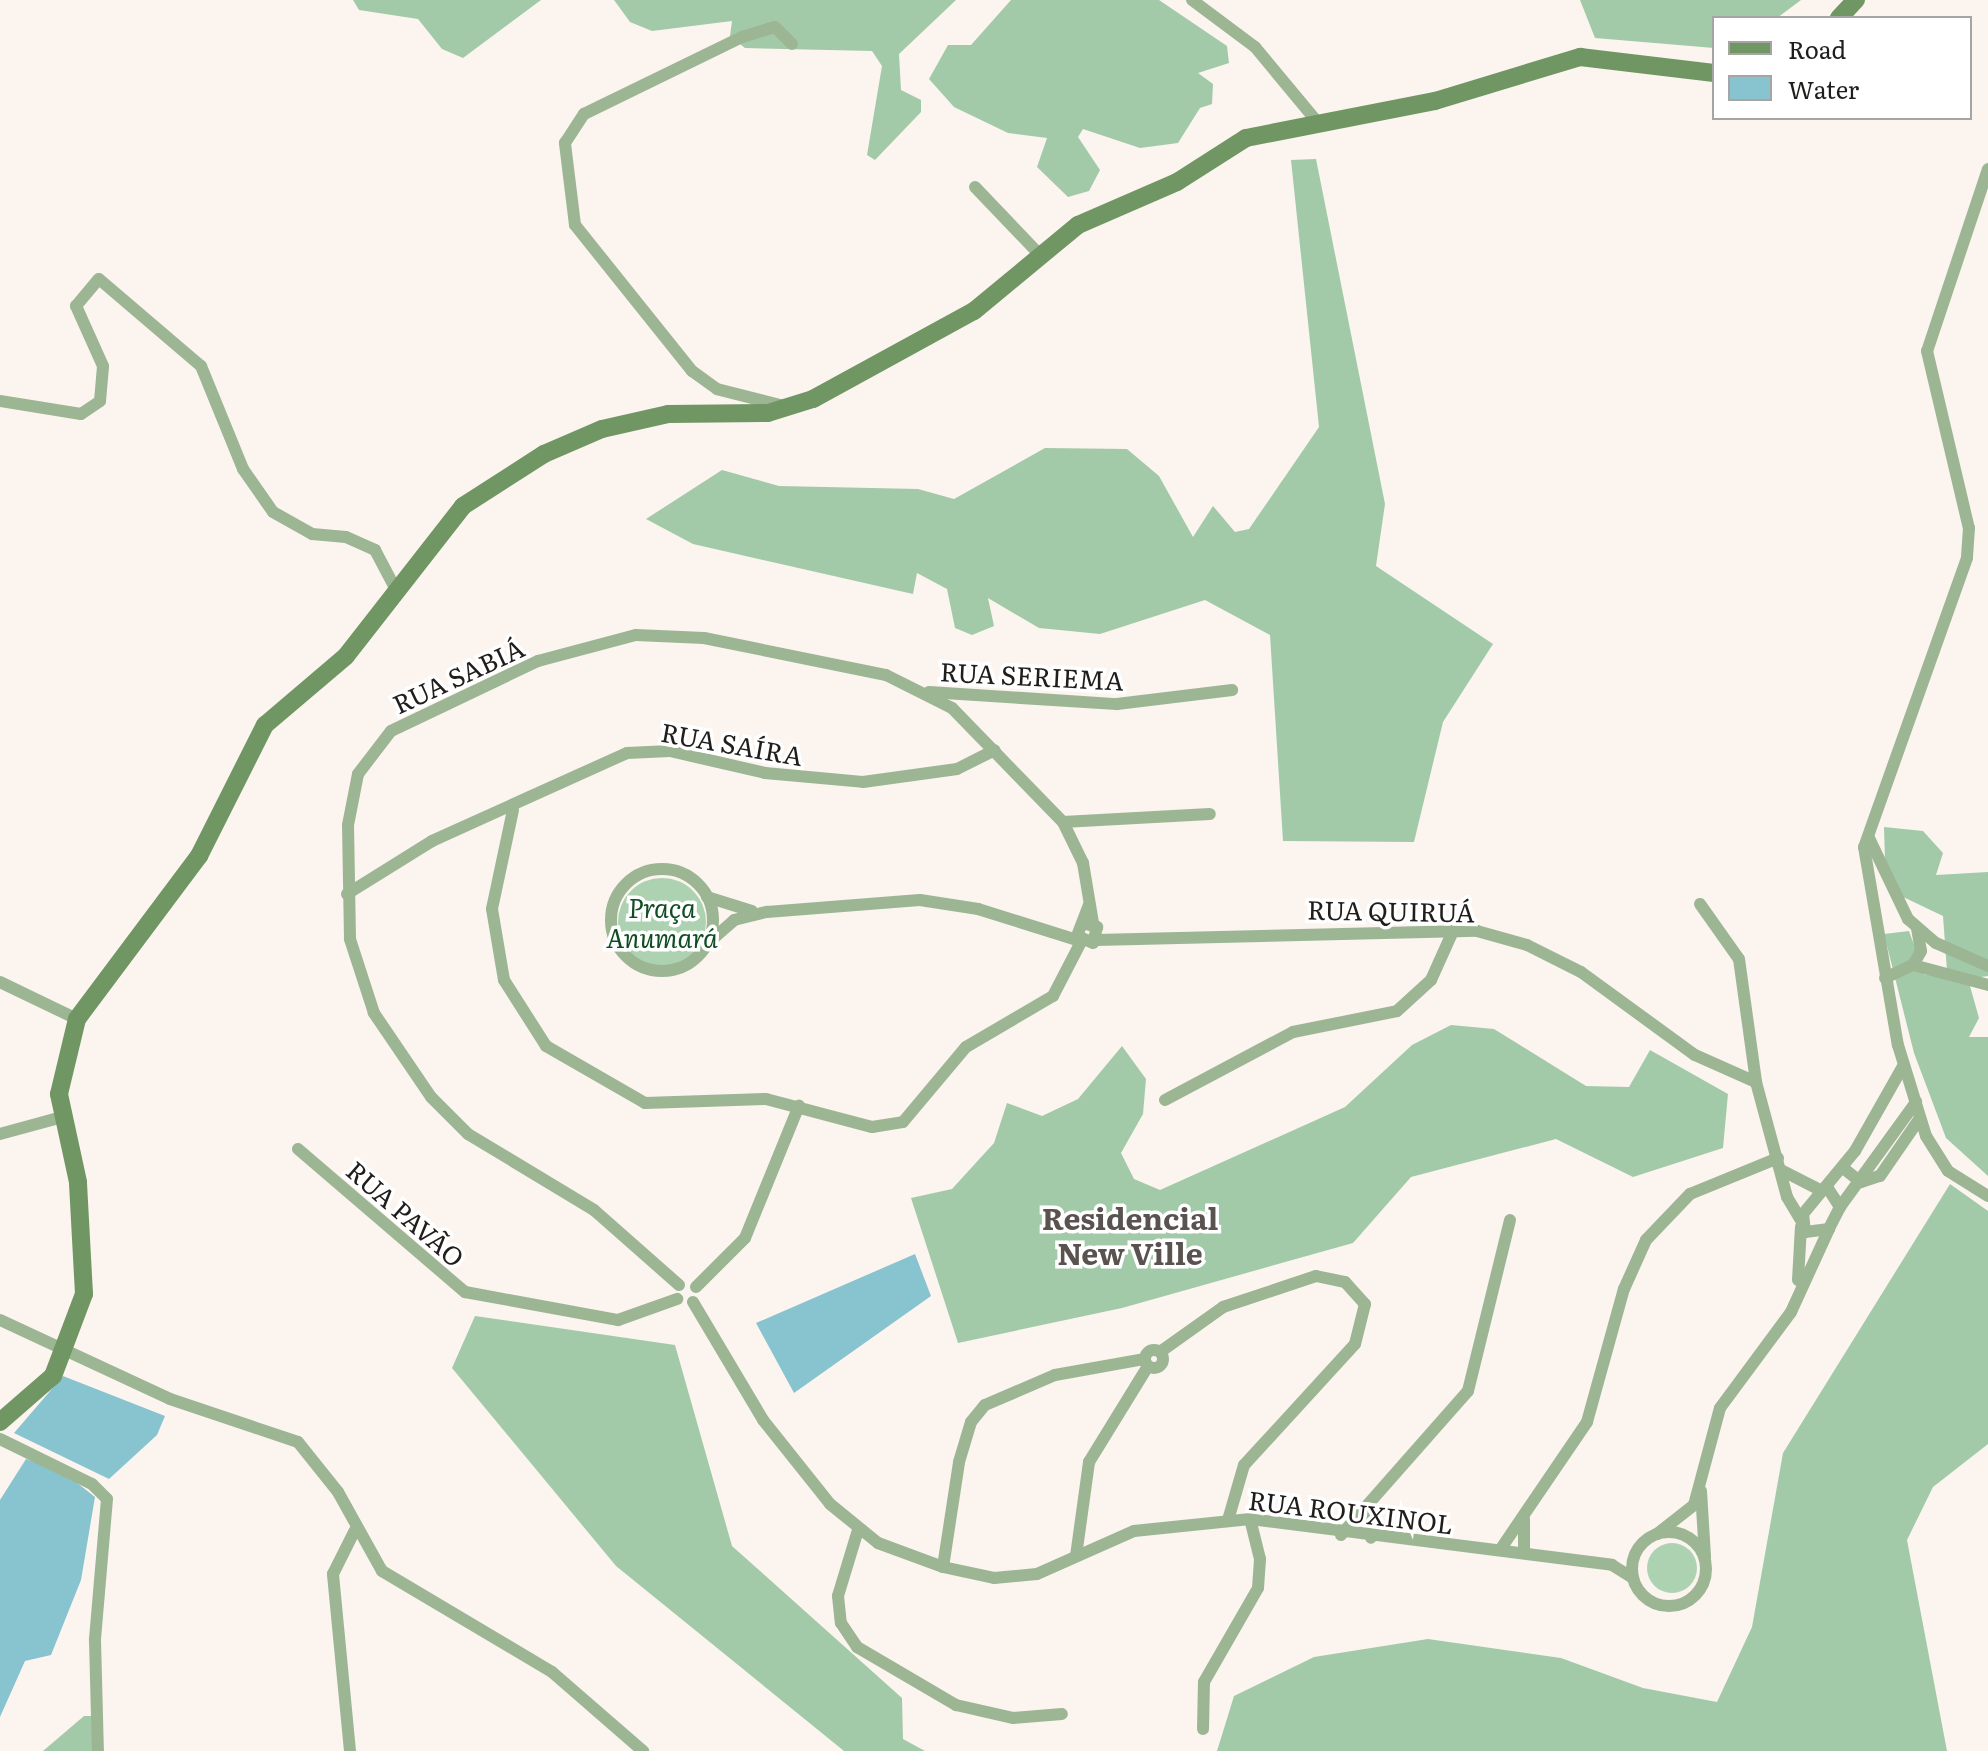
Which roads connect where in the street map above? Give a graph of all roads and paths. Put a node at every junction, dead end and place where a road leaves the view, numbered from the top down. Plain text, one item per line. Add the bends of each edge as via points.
1 (1192, 0) edge
2 (1856, 0) edge
3 (1841, 16) edge
4 (792, 44) dead end
5 (1712, 73) edge
6 (1319, 124) junction
7 (1988, 169) edge
8 (975, 187) dead end
9 (1042, 257) junction
10 (0, 401) edge
11 (791, 407) junction
12 (395, 588) junction
13 (1232, 690) dead end
14 (926, 692) junction
15 (995, 750) junction
16 (513, 810) junction
17 (1210, 814) dead end
18 (1063, 822) junction
19 (1096, 822) junction
20 (1867, 825) junction
21 (1074, 839) junction
22 (347, 894) junction
23 (707, 897) junction
24 (1700, 904) dead end
25 (1901, 911) junction
26 (767, 912) junction
27 (1873, 915) junction
28 (1917, 928) junction
29 (1453, 931) junction
30 (1087, 934) junction
31 (708, 943) junction
32 (1882, 963) junction
33 (1906, 966) junction
34 (1988, 966) edge
35 (1885, 978) junction
36 (0, 982) edge
37 (1988, 985) edge
38 (77, 1019) junction
39 (1903, 1066) junction
40 (1756, 1082) junction
41 (1890, 1094) junction
42 (1165, 1100) dead end
43 (1912, 1105) junction
44 (799, 1106) junction
45 (62, 1117) junction
46 (1920, 1118) junction
47 (0, 1134) edge
48 (298, 1149) dead end
49 (1778, 1158) junction
50 (1843, 1168) junction
51 (1783, 1171) junction
52 (1861, 1182) junction
53 (1824, 1188) junction
54 (1988, 1196) edge
55 (1840, 1207) junction
56 (1510, 1220) dead end
57 (1801, 1224) junction
58 (1829, 1229) junction
59 (679, 1285) junction
60 (696, 1287) junction
61 (1798, 1295) junction
62 (677, 1299) junction
63 (693, 1302) junction
64 (0, 1320) edge
65 (65, 1355) junction
66 (1154, 1361) junction
67 (0, 1422) edge
68 (0, 1439) edge
69 (1700, 1482) junction
70 (1367, 1509) junction
71 (1250, 1519) junction
72 (1524, 1519) junction
73 (1228, 1520) junction
74 (355, 1530) junction
75 (858, 1530) junction
76 (1076, 1530) junction
77 (1657, 1534) junction
78 (1341, 1535) junction
79 (1371, 1538) junction
80 (1096, 1546) junction
81 (1500, 1550) junction
82 (1524, 1552) junction
83 (1076, 1556) junction
84 (1634, 1558) junction
85 (1705, 1560) junction
86 (1612, 1565) junction
87 (943, 1567) junction
88 (1633, 1578) junction
89 (1062, 1714) dead end
90 (1203, 1729) dead end
91 (620, 1731) junction
92 (98, 1751) edge
93 (350, 1751) edge
94 (623, 1751) edge
95 (643, 1751) edge

1 - 6 street via 1255,47
2 - 3 main road
4 - 11 street via 775,27 742,37 584,114 565,143 575,225 692,371 717,389
5 - 6 main road via 1580,57 1435,101
6 - 9 main road via 1246,138 1177,182 1078,225
7 - 20 street via 1927,351 1969,528 1967,558
8 - 9 street
9 - 11 main road via 974,311
10 - 12 street via 81,414 100,401 103,366 76,306 99,279 204,369 243,469 273,512 312,534 346,537 375,550
11 - 12 main road via 636,419 544,454 463,506
12 - 38 main road via 346,656 265,725 178,890
13 - 14 street, RUA SERIEMA via 1117,704
14 - 15 street, RUA SABIÁ
14 - 22 street, RUA SABIÁ via 865,670 674,634 575,647 466,693 377,745 351,797
15 - 16 street, RUA SAÍRA via 957,769 863,782 639,751 582,770
15 - 18 street, RUA SABIÁ
16 - 22 street, RUA SAÍRA via 432,841
16 - 44 street, RUA SABIÁ via 494,891 493,942 519,1012 546,1046 645,1103 682,1108 753,1099
17 - 19 street
18 - 19 street
18 - 21 street, RUA SABIÁ
19 - 21 street
20 - 25 street via 1875,861
20 - 27 street
21 - 30 street, RUA SABIÁ via 1091,898
22 - 59 street, RUA SABIÁ via 363,986 389,1040 431,1097 491,1152 629,1236
23 - 26 street
23 - 31 street via 713,918
23 - 31 street via 690,877 657,869 625,884 610,916 619,949 647,970 682,967
24 - 40 street via 1739,959
25 - 27 street
25 - 28 street
26 - 30 street, RUA QUIRUÁ via 920,900 978,909 1052,933
26 - 31 street via 734,920
27 - 32 street
28 - 33 street via 1921,951
28 - 34 street
29 - 30 street, RUA QUIRUÁ
29 - 40 street, RUA QUIRUÁ via 1505,937 1554,957 1688,1050
29 - 42 street via 1431,980 1397,1011 1293,1032
30 - 44 street, RUA SABIÁ via 1072,967 1042,1005 966,1047 903,1122 872,1127
32 - 33 street
32 - 35 street
33 - 35 street
33 - 37 street
35 - 39 street
36 - 38 street
38 - 45 main road via 60,1071
39 - 41 street
39 - 43 street
40 - 49 street
41 - 43 street
41 - 50 street
43 - 46 street
43 - 52 street
44 - 60 street via 745,1238
45 - 47 street
45 - 65 main road via 86,1253 84,1294
46 - 52 street via 1880,1176
46 - 54 street via 1948,1171
48 - 62 street, RUA PAVÃO via 465,1292 618,1320
49 - 51 street
49 - 72 street via 1690,1194 1646,1240 1624,1289 1596,1401 1570,1455
50 - 52 street
50 - 53 street
51 - 53 street via 1796,1184
51 - 57 street
52 - 55 street
53 - 55 street
53 - 57 street
55 - 58 street
56 - 70 street via 1468,1391
57 - 58 street
57 - 61 street
58 - 61 street
59 - 60 street
59 - 62 street
60 - 63 street
61 - 69 street via 1728,1391
62 - 63 street
63 - 75 street, RUA ROUXINOL via 781,1446
64 - 65 street
65 - 67 main road via 36,1397
65 - 74 street via 298,1442 338,1492
66 - 73 street via 1223,1307 1316,1276 1357,1290 1366,1312 1362,1333 1244,1465
66 - 76 street via 1089,1462
66 - 87 street via 1055,1375 985,1405 971,1422 959,1462
68 - 92 street via 92,1484 110,1510 95,1640
69 - 77 street via 1688,1514
69 - 85 street
70 - 78 street
70 - 79 street
71 - 73 street, RUA ROUXINOL
71 - 78 street, RUA ROUXINOL
71 - 90 street via 1260,1559 1258,1588 1204,1682
72 - 81 street
72 - 82 street
73 - 80 street, RUA ROUXINOL via 1134,1531
74 - 91 street via 382,1571 552,1672
74 - 93 street via 333,1574
75 - 87 street, RUA ROUXINOL
75 - 89 street via 838,1596 841,1623 857,1647 956,1705 1013,1718
76 - 80 street
76 - 83 street
77 - 84 street
77 - 85 street via 1692,1539
78 - 79 street, RUA ROUXINOL
79 - 81 street, RUA ROUXINOL
80 - 83 street, RUA ROUXINOL
81 - 82 street, RUA ROUXINOL
82 - 86 street, RUA ROUXINOL
83 - 87 street, RUA ROUXINOL via 1037,1574 994,1578
84 - 86 street, RUA ROUXINOL
84 - 88 street
85 - 88 street via 1698,1593 1678,1605 1655,1604
86 - 88 street, RUA ROUXINOL
91 - 94 street
91 - 95 street

